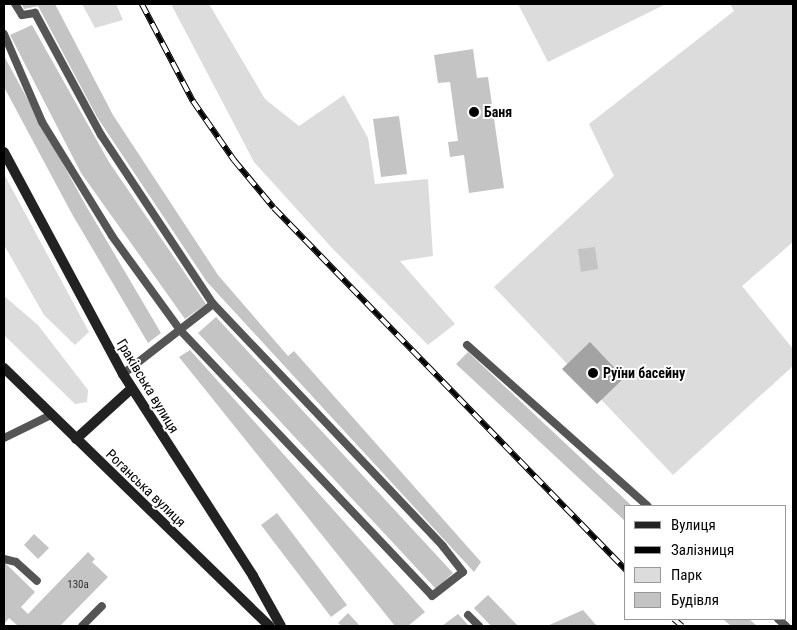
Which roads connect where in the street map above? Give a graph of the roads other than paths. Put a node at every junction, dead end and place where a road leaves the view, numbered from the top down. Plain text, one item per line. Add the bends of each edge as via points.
1 (15, 4) edge
2 (4, 34) edge
3 (4, 152) edge
4 (213, 304) junction
5 (180, 330) junction
6 (467, 344) dead end
7 (4, 368) edge
8 (123, 374) junction
9 (132, 389) junction
10 (52, 415) junction
11 (4, 438) edge
12 (76, 439) junction
13 (647, 505) edge
14 (4, 559) edge
15 (37, 581) dead end
16 (102, 606) dead end
17 (468, 615) dead end
18 (82, 626) edge
19 (269, 626) edge
20 (281, 626) edge
21 (479, 626) edge

1 - 4 lane via 22,15 35,13 101,135
2 - 5 lane via 42,122 112,236
3 - 8 street, Граківська вулиця
4 - 5 lane
4 - 5 lane via 443,546 463,572 432,596
5 - 8 lane
6 - 13 lane
7 - 10 street, Роганська вулиця
8 - 9 street, Граківська вулиця
9 - 12 street
9 - 20 street, Граківська вулиця via 253,576
10 - 11 lane
10 - 12 street, Роганська вулиця
12 - 19 street, Роганська вулиця
14 - 15 lane via 16,562
16 - 18 lane
17 - 21 lane

